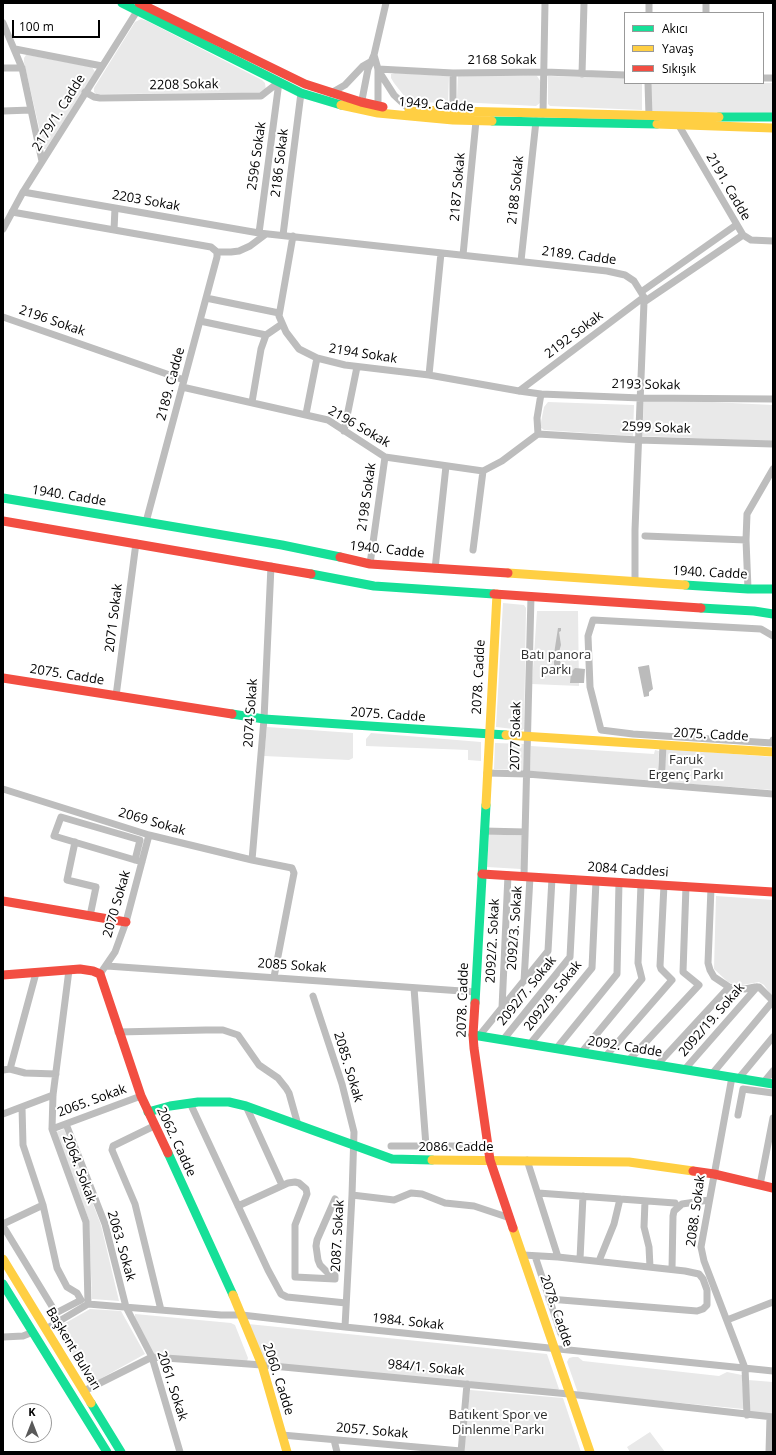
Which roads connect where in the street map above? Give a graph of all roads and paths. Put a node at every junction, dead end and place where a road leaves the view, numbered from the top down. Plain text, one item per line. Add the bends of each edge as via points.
1 (122, 3) edge
2 (386, 3) edge
3 (545, 3) edge
4 (584, 3) edge
5 (139, 5) edge
6 (3, 23) edge
7 (15, 49) junction
8 (374, 55) junction
9 (370, 62) junction
10 (102, 66) junction
11 (3, 68) edge
12 (22, 68) junction
13 (378, 69) junction
14 (545, 72) junction
15 (453, 73) junction
16 (582, 74) junction
17 (624, 75) edge
18 (279, 82) junction
19 (648, 84) edge
20 (85, 92) junction
21 (301, 93) junction
22 (331, 93) junction
23 (361, 106) junction
24 (31, 110) junction
25 (378, 110) junction
26 (410, 110) junction
27 (3, 111) edge
28 (453, 112) junction
29 (543, 114) junction
30 (649, 116) junction
31 (773, 117) edge
32 (476, 120) junction
33 (536, 121) junction
34 (678, 124) junction
35 (773, 128) edge
36 (42, 161) junction
37 (23, 192) junction
38 (115, 208) junction
39 (12, 212) junction
40 (736, 225) junction
41 (3, 229) edge
42 (114, 230) junction
43 (262, 233) junction
44 (283, 235) junction
45 (743, 235) junction
46 (293, 236) junction
47 (773, 241) edge
48 (217, 252) junction
49 (441, 253) junction
50 (463, 255) junction
51 (521, 261) junction
52 (643, 297) junction
53 (206, 298) junction
54 (280, 313) junction
55 (3, 317) edge
56 (200, 321) junction
57 (282, 324) junction
58 (266, 335) junction
59 (317, 358) junction
60 (357, 367) junction
61 (429, 374) junction
62 (183, 384) junction
63 (519, 391) junction
64 (541, 394) junction
65 (641, 398) junction
66 (773, 399) edge
67 (252, 402) junction
68 (306, 414) junction
69 (344, 430) junction
70 (538, 434) junction
71 (638, 440) junction
72 (773, 444) edge
73 (385, 457) junction
74 (446, 466) junction
75 (773, 469) edge
76 (483, 471) junction
77 (3, 498) edge
78 (3, 521) edge
79 (146, 522) junction
80 (645, 536) dead end
81 (746, 540) junction
82 (136, 543) junction
83 (473, 550) dead end
84 (370, 564) junction
85 (271, 566) junction
86 (435, 569) junction
87 (635, 582) junction
88 (748, 589) junction
89 (773, 589) edge
90 (497, 594) junction
91 (531, 596) junction
92 (773, 614) edge
93 (773, 636) edge
94 (3, 678) edge
95 (116, 696) junction
96 (264, 719) junction
97 (489, 734) junction
98 (528, 737) junction
99 (773, 740) edge
100 (663, 745) junction
101 (773, 752) edge
102 (487, 773) junction
103 (527, 774) junction
104 (661, 785) junction
105 (3, 789) edge
106 (773, 794) edge
107 (484, 831) junction
108 (525, 832) junction
109 (149, 835) junction
110 (75, 842) junction
111 (252, 860) junction
112 (139, 861) junction
113 (482, 874) junction
114 (508, 875) junction
115 (527, 876) junction
116 (552, 878) junction
117 (574, 879) junction
118 (596, 881) junction
119 (619, 882) junction
120 (641, 884) junction
121 (664, 885) junction
122 (686, 886) junction
123 (711, 888) junction
124 (773, 892) edge
125 (3, 900) edge
126 (90, 916) junction
127 (126, 922) junction
128 (107, 966) junction
129 (68, 970) junction
130 (36, 973) junction
131 (100, 974) junction
132 (3, 975) edge
133 (274, 977) junction
134 (524, 981) junction
135 (729, 987) junction
136 (758, 987) junction
137 (414, 988) junction
138 (476, 992) junction
139 (313, 996) dead end
140 (773, 1001) edge
141 (502, 1008) junction
142 (118, 1032) junction
143 (476, 1036) junction
144 (773, 1037) edge
145 (503, 1040) junction
146 (530, 1044) junction
147 (556, 1049) junction
148 (581, 1053) junction
149 (605, 1057) junction
150 (629, 1060) junction
151 (657, 1065) junction
152 (6, 1069) edge
153 (685, 1069) junction
154 (773, 1071) edge
155 (56, 1074) junction
156 (712, 1074) junction
157 (735, 1078) junction
158 (769, 1083) edge
159 (773, 1093) edge
160 (53, 1095) junction
161 (141, 1096) junction
162 (190, 1103) junction
163 (246, 1106) junction
164 (22, 1107) junction
165 (148, 1112) junction
166 (3, 1114) edge
167 (738, 1114) dead end
168 (773, 1118) edge
169 (66, 1124) junction
170 (298, 1125) junction
171 (154, 1126) junction
172 (52, 1129) junction
173 (354, 1146) junction
174 (390, 1146) dead end
175 (426, 1146) junction
176 (488, 1146) junction
177 (490, 1160) junction
178 (527, 1160) junction
179 (714, 1174) junction
180 (282, 1185) junction
181 (760, 1185) junction
182 (773, 1188) edge
183 (538, 1193) junction
184 (352, 1195) junction
185 (583, 1196) junction
186 (335, 1199) dead end
187 (620, 1199) junction
188 (709, 1200) junction
189 (645, 1201) junction
190 (675, 1203) dead end
191 (43, 1205) junction
192 (238, 1206) junction
193 (510, 1218) junction
194 (3, 1225) edge
195 (523, 1255) junction
196 (535, 1256) junction
197 (558, 1257) junction
198 (3, 1259) edge
199 (580, 1259) junction
200 (599, 1261) junction
201 (650, 1267) junction
202 (672, 1270) junction
203 (3, 1284) edge
204 (549, 1299) junction
205 (773, 1302) edge
206 (346, 1303) junction
207 (88, 1304) junction
208 (126, 1307) junction
209 (161, 1310) junction
210 (242, 1315) junction
211 (727, 1320) junction
212 (345, 1327) junction
213 (46, 1329) junction
214 (33, 1332) junction
215 (561, 1334) dead end
216 (3, 1337) edge
217 (555, 1349) junction
218 (152, 1357) junction
219 (262, 1365) junction
220 (745, 1368) junction
221 (773, 1371) edge
222 (467, 1384) junction
223 (84, 1391) junction
224 (569, 1394) junction
225 (747, 1415) junction
226 (771, 1417) edge
227 (282, 1435) junction
228 (334, 1440) junction
229 (378, 1444) junction
230 (107, 1452) edge
231 (121, 1452) edge
232 (180, 1452) edge
233 (287, 1452) edge
234 (337, 1452) edge
235 (379, 1452) edge
236 (461, 1452) edge
237 (590, 1452) edge
238 (769, 1452) edge

1 - 5 street, 1949. Cadde
2 - 8 street
3 - 14 street
4 - 16 street
5 - 10 street, 2179/1. Cadde
5 - 18 street, 1949. Cadde
5 - 22 street, 1949. Cadde via 293,79
6 - 7 street
7 - 10 street
7 - 12 street
8 - 9 street
8 - 13 street
9 - 22 street via 345,85
9 - 23 street
10 - 20 street, 2179/1. Cadde
11 - 12 street
12 - 24 street
13 - 15 street, 2168 Sokak
13 - 25 street
13 - 26 street via 394,94
14 - 15 street, 2168 Sokak
14 - 16 street, 2168 Sokak
14 - 29 street
15 - 28 street
16 - 17 street, 2168 Sokak
18 - 20 street, 2208 Sokak via 260,96 100,98
18 - 21 street, 1949. Cadde
18 - 43 street, 2596 Sokak
19 - 30 street
20 - 36 street, 2179/1. Cadde
21 - 23 street, 1949. Cadde
21 - 44 street, 2186 Sokak
22 - 23 street, 1949. Cadde
23 - 25 street, 1949. Cadde
24 - 27 street
24 - 36 street
25 - 26 street, 1949. Cadde
25 - 32 street, 1949. Cadde via 438,119
26 - 28 street, 1949. Cadde
28 - 29 street, 1949. Cadde
29 - 30 street, 1949. Cadde
30 - 31 street, 1949. Cadde
32 - 33 street, 1949. Cadde
32 - 50 street, 2187 Sokak
33 - 34 street, 1949. Cadde
33 - 51 street, 2188 Sokak
34 - 35 street, 1949. Cadde
34 - 40 street, 2191. Cadde
36 - 37 street, 2179/1. Cadde
37 - 38 street, 2203 Sokak
37 - 39 street, 2179/1. Cadde
38 - 42 street
38 - 43 street, 2203 Sokak
39 - 41 street, 2179/1. Cadde
39 - 42 street
40 - 45 street, 2191. Cadde
40 - 52 street, 2192 Sokak
42 - 48 street via 211,247
43 - 44 street, 2189. Cadde
43 - 48 street via 250,246 239,251
44 - 46 street, 2189. Cadde
45 - 47 street, 2191. Cadde via 751,240
45 - 52 street, 2192 Sokak
46 - 49 street, 2189. Cadde
46 - 54 street, 2194 Sokak
48 - 53 street, 2189. Cadde
49 - 50 street, 2189. Cadde
49 - 61 street
50 - 51 street, 2189. Cadde
51 - 52 street, 2189. Cadde via 625,275 634,281
52 - 63 street, 2192 Sokak
52 - 65 street
53 - 54 street
53 - 56 street, 2189. Cadde
54 - 57 street, 2194 Sokak
55 - 62 street, 2196 Sokak
56 - 58 street
56 - 62 street, 2189. Cadde
57 - 58 street
57 - 59 street, 2194 Sokak via 300,349
58 - 67 street via 261,348
59 - 60 street, 2194 Sokak
59 - 68 street
60 - 61 street, 2194 Sokak
60 - 69 street
61 - 63 street, 2194 Sokak
62 - 67 street, 2196 Sokak
62 - 79 street, 2189. Cadde
63 - 64 street, 2193 Sokak
64 - 65 street, 2193 Sokak
64 - 70 street via 537,418
65 - 66 street, 2193 Sokak
65 - 71 street
67 - 68 street, 2196 Sokak
68 - 69 street, 2196 Sokak via 328,420
69 - 73 street, 2196 Sokak
70 - 71 street, 2599 Sokak
70 - 76 street
71 - 72 street, 2599 Sokak
71 - 87 street
73 - 74 street, 2196 Sokak
73 - 84 street, 2198 Sokak
74 - 76 street, 2196 Sokak
74 - 86 street
75 - 81 street via 747,514
76 - 83 street
77 - 79 street, 1940. Cadde
78 - 82 street
79 - 84 street, 1940. Cadde
80 - 81 street
81 - 88 street
82 - 85 street
82 - 95 street, 2071 Sokak
84 - 86 street, 1940. Cadde
85 - 90 street via 374,586
85 - 96 street, 2074 Sokak
86 - 87 street, 1940. Cadde
87 - 88 street, 1940. Cadde
88 - 89 street, 1940. Cadde
90 - 91 street
90 - 97 street, 2078. Cadde
91 - 92 street
91 - 98 street, 2077 Sokak
93 - 99 street via 761,629 593,620 588,636 590,687 601,730 772,743
94 - 95 street, 2075. Cadde
95 - 96 street, 2075. Cadde
96 - 97 street, 2075. Cadde
96 - 111 street, 2074 Sokak
97 - 98 street, 2075. Cadde
97 - 102 street, 2078. Cadde
98 - 100 street, 2075. Cadde
98 - 103 street, 2077 Sokak
100 - 101 street, 2075. Cadde
100 - 104 street
102 - 103 street
102 - 107 street, 2078. Cadde
103 - 104 street
103 - 108 street, 2077 Sokak
104 - 106 street
105 - 109 street, 2069 Sokak
107 - 108 street
107 - 113 street, 2078. Cadde
108 - 115 street, 2077 Sokak
109 - 111 street, 2069 Sokak
109 - 112 street, 2070 Sokak
110 - 112 street
110 - 112 street via 54,836 61,817 140,840
110 - 126 street via 67,880 96,887
111 - 133 street, 2069 Sokak via 292,868 294,873
112 - 127 street, 2070 Sokak
113 - 114 street, 2084 Caddesi
113 - 138 street, 2078. Cadde
114 - 115 street, 2084 Caddesi
114 - 141 street, 2092/2. Sokak
115 - 116 street, 2084 Caddesi
115 - 134 street, 2092/3. Sokak
116 - 117 street, 2084 Caddesi
116 - 134 street via 549,947
117 - 118 street, 2084 Caddesi
117 - 145 street, 2092/7. Sokak via 570,957
118 - 119 street, 2084 Caddesi
118 - 146 street, 2092/9. Sokak via 591,969
119 - 120 street, 2084 Caddesi
119 - 147 street via 616,976
120 - 121 street, 2084 Caddesi
120 - 148 street via 638,963 642,976 640,982
121 - 122 street, 2084 Caddesi
121 - 149 street via 660,967 672,980
122 - 123 street, 2084 Caddesi
122 - 150 street via 683,972 699,986
123 - 124 street, 2084 Caddesi
123 - 135 street via 709,967 714,977
125 - 126 street
126 - 127 street
127 - 128 street, 2070 Sokak
128 - 131 street, 2070 Sokak
128 - 133 street, 2085 Sokak
129 - 130 street
129 - 131 street via 85,969
129 - 155 street, 2064. Sokak
130 - 132 street
130 - 152 street
131 - 142 street, 2062. Cadde
133 - 137 street, 2085 Sokak
134 - 141 street
135 - 136 street
135 - 151 street
136 - 140 street
136 - 153 street, 2092/19. Sokak
137 - 138 street, 2085 Sokak
137 - 175 street
138 - 143 street, 2078. Cadde
139 - 173 street, 2085. Sokak via 342,1084 353,1128
140 - 156 street
141 - 143 street
142 - 161 street, 2062. Cadde
142 - 170 street via 212,1030 228,1031 238,1035 259,1065 278,1078 289,1092
143 - 145 street, 2092. Cadde
143 - 176 street, 2078. Cadde via 475,1060
144 - 157 street
145 - 146 street, 2092. Cadde
146 - 147 street, 2092. Cadde
147 - 148 street, 2092. Cadde
148 - 149 street, 2092. Cadde
149 - 150 street, 2092. Cadde
150 - 151 street, 2092. Cadde
151 - 153 street, 2092. Cadde
152 - 155 street via 25,1073
153 - 156 street, 2092. Cadde
154 - 158 street
155 - 160 street, 2064. Sokak
156 - 157 street, 2092. Cadde
157 - 158 street, 2092. Cadde
157 - 179 street, 2088. Sokak
159 - 167 street via 743,1088
160 - 164 street
160 - 172 street, 2064. Sokak
161 - 165 street, 2062. Cadde
161 - 169 street, 2065. Sokak
162 - 163 street, 2086. Cadde via 213,1101
162 - 165 street, 2086. Cadde
162 - 192 street
163 - 170 street, 2086. Cadde
163 - 180 street
164 - 166 street
164 - 191 street via 23,1145
165 - 171 street, 2062. Cadde
168 - 181 street
169 - 172 street, 2065. Sokak
169 - 208 street, 2063. Sokak via 105,1224
170 - 173 street, 2086. Cadde
171 - 209 street via 114,1146 112,1150 136,1204
171 - 210 street, 2062. Cadde
172 - 207 street, 2064. Sokak via 86,1222
173 - 177 street, 2086. Cadde via 392,1159
173 - 184 street, 2087. Sokak
174 - 175 street
175 - 176 street
176 - 177 street, 2078. Cadde
177 - 178 street, 2086. Cadde
177 - 193 street, 2078. Cadde
178 - 179 street, 2086. Cadde via 629,1162
178 - 183 street
179 - 181 street, 2086. Cadde
179 - 188 street, 2088. Sokak
180 - 186 street via 295,1182 303,1186 307,1194 295,1225 295,1277 334,1279 335,1275 328,1273 320,1265 316,1246
180 - 192 street
181 - 182 street, 2086. Cadde
183 - 185 street
183 - 197 street
184 - 193 street via 394,1200 417,1193 444,1203 474,1206
184 - 206 street, 2087. Sokak
185 - 187 street
185 - 199 street
187 - 189 street
187 - 200 street via 614,1224
188 - 202 street via 682,1204 674,1211
188 - 211 street, 2088. Sokak via 701,1252
189 - 190 street
189 - 201 street via 644,1226
191 - 194 street
191 - 194 street via 57,1268 68,1287 77,1293 81,1300 56,1313
192 - 206 street via 268,1270 284,1296
193 - 195 street, 2078. Cadde
195 - 196 street
195 - 217 street, 2078. Cadde
196 - 197 street
196 - 204 street
197 - 199 street
198 - 213 street, Başkent Bulvarı
199 - 200 street
200 - 201 street
201 - 202 street
202 - 204 street via 699,1274 703,1279 707,1290 707,1305 703,1309 697,1311
203 - 214 street, Başkent Bulvarı
204 - 215 street
205 - 211 street
206 - 212 street, 2087. Sokak
207 - 208 street, 1984. Sokak
207 - 213 street
208 - 209 street, 1984. Sokak
208 - 218 street, 2061. Sokak
209 - 210 street, 1984. Sokak
210 - 212 street, 1984. Sokak
210 - 219 street, 2060. Cadde
211 - 220 street, 2088. Sokak
212 - 217 street, 1984. Sokak
213 - 223 street, Başkent Bulvarı
214 - 216 street via 23,1336
214 - 230 street, Başkent Bulvarı
217 - 220 street, 1984. Sokak
217 - 224 street, 2078. Cadde
218 - 219 street, 984/1. Sokak
218 - 223 street
218 - 232 street, 2061. Sokak
219 - 222 street, 984/1. Sokak
219 - 227 street, 2060. Cadde
220 - 221 street, 1984. Sokak
220 - 225 street, 2088. Sokak
222 - 224 street, 984/1. Sokak
222 - 236 street
223 - 231 street, Başkent Bulvarı
224 - 225 street, 984/1. Sokak
224 - 237 street, 2078. Cadde
225 - 226 street, 984/1. Sokak
226 - 238 street
227 - 228 street, 2057. Sokak
227 - 233 street, 2060. Cadde
228 - 229 street, 2057. Sokak
228 - 234 street
229 - 235 street
229 - 236 street, 2057. Sokak

